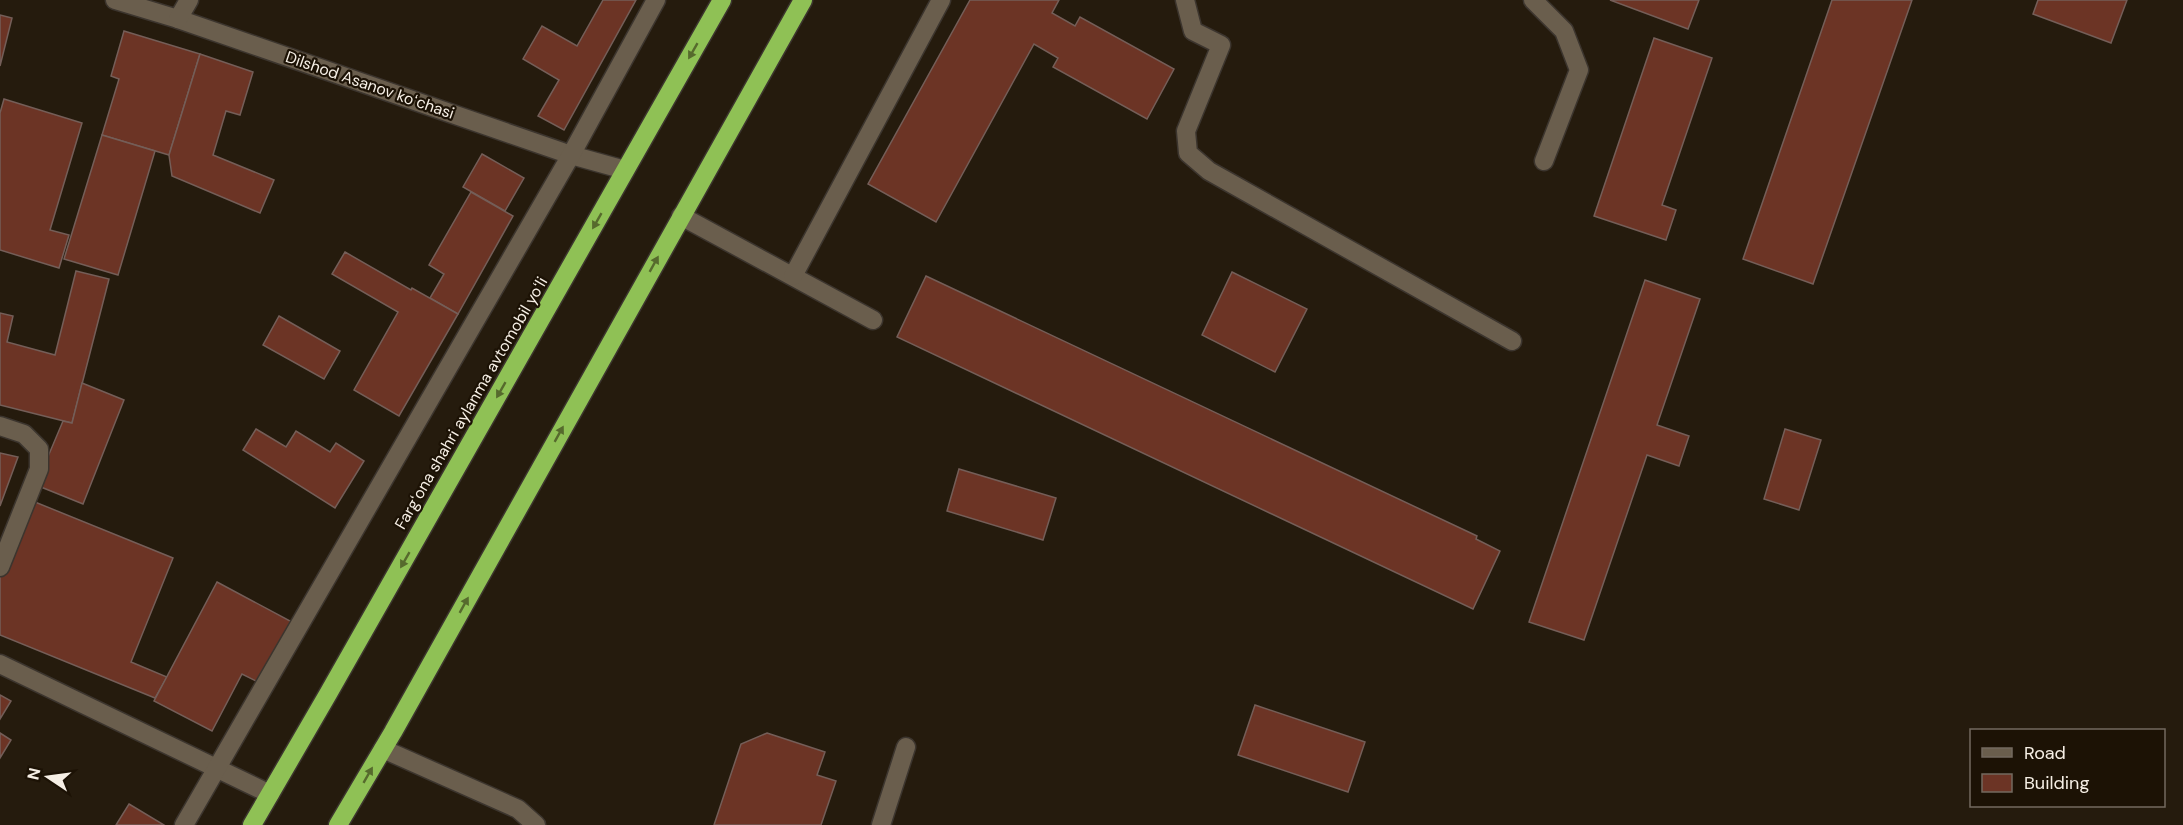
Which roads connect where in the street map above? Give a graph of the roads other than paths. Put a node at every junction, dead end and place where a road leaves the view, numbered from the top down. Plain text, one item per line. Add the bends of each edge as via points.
1 (115, 0) edge
2 (189, 0) edge
3 (656, 0) edge
4 (722, 0) edge
5 (803, 0) edge
6 (941, 0) edge
7 (1185, 0) edge
8 (1533, 0) edge
9 (178, 19) junction
10 (571, 155) junction
11 (1544, 161) dead end
12 (625, 170) junction
13 (681, 216) junction
14 (793, 276) junction
15 (873, 320) dead end
16 (1512, 341) dead end
17 (0, 426) edge
18 (0, 567) edge
19 (0, 664) edge
20 (906, 747) dead end
21 (383, 749) junction
22 (218, 768) junction
23 (270, 794) junction
24 (184, 825) edge
25 (252, 825) edge
26 (338, 825) edge
27 (536, 825) edge
28 (881, 825) edge

1 - 9 street, Dilshod Asanov koʻchasi
2 - 9 street
3 - 10 street
4 -> 12 highway, Fargʻona shahri aylanma avtomobil yoʻli
5 - 13 highway
6 - 14 street
7 - 16 street via 1193,30 1221,45 1186,131 1188,153 1209,171
8 - 11 street via 1564,31 1579,70
9 - 10 street, Dilshod Asanov koʻchasi
10 - 12 street, Dilshod Asanov koʻchasi
10 - 22 street
12 -> 23 highway, Fargʻona shahri aylanma avtomobil yoʻli
13 - 14 street
21 -> 13 highway
14 - 15 street
17 - 18 street via 24,434 39,449 39,469
19 - 22 street
20 - 28 street
26 -> 21 highway
21 - 27 street via 518,809
22 - 23 street
22 - 24 street
23 - 25 highway, Fargʻona shahri aylanma avtomobil yoʻli

